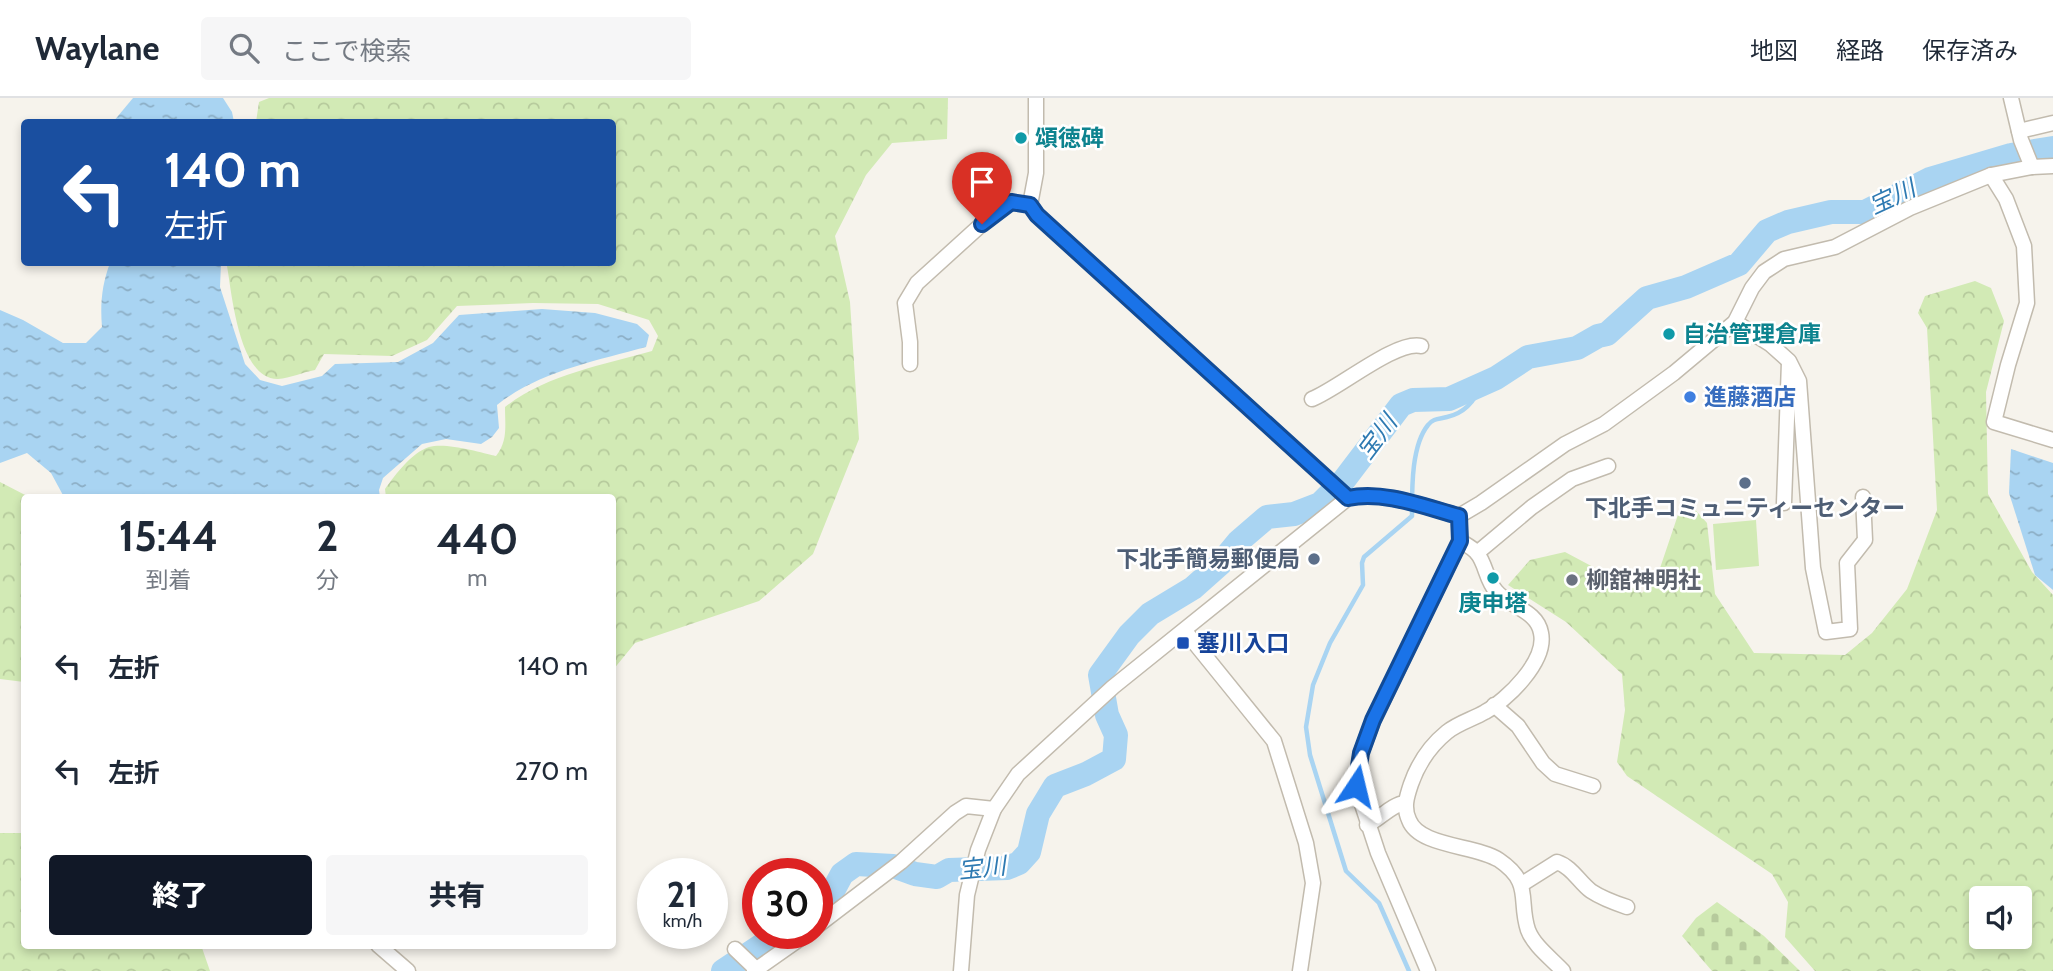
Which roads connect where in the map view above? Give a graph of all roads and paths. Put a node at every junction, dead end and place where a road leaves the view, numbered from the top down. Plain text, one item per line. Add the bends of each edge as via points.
1 (1036, 98) edge
2 (2011, 98) edge
3 (2053, 123) edge
4 (2020, 135) junction
5 (2031, 163) junction
6 (2053, 166) edge
7 (1991, 175) junction
8 (1030, 205) junction
9 (1735, 322) junction
10 (1421, 346) dead end
11 (1789, 361) junction
12 (910, 364) dead end
13 (1312, 399) dead end
14 (2053, 440) edge
15 (1608, 466) dead end
16 (1341, 492) junction
17 (1863, 497) dead end
18 (1784, 503) dead end
19 (1459, 516) junction
20 (1460, 541) junction
21 (1477, 554) junction
22 (1185, 631) junction
23 (1494, 705) junction
24 (1593, 786) dead end
25 (1405, 803) junction
26 (994, 809) junction
27 (1367, 825) junction
28 (1522, 884) junction
29 (1627, 907) dead end
30 (833, 914) edge
31 (383, 949) edge
32 (735, 949) dead end
33 (785, 949) edge
34 (755, 970) edge
35 (408, 971) edge
36 (961, 971) edge
37 (1300, 971) edge
38 (1428, 971) edge
39 (1563, 971) edge

1 - 8 street via 1036,173
2 - 4 street
3 - 4 street
4 - 5 street
5 - 6 street
5 - 7 street
7 - 9 street via 1910,208 1835,247 1784,259 1764,272
7 - 14 street via 2006,198 2024,246 2027,303 1994,422
8 - 12 street via 1011,202 917,284 905,303
8 - 16 street
9 - 11 street
9 - 19 street via 1604,424 1564,444
10 - 13 street via 1413,344
11 - 17 street via 1799,381 1813,568 1826,632 1850,629 1847,563 1865,540
11 - 18 street
15 - 21 street via 1572,479
16 - 19 street
16 - 22 street
19 - 20 street
20 - 21 street
20 - 27 street via 1361,753 1356,786
21 - 23 street via 1497,593 1527,612 1541,632 1536,663
22 - 26 street via 1113,687 1018,774
22 - 37 street via 1274,741 1306,843 1313,883
23 - 24 street via 1518,726 1555,774
23 - 25 street via 1448,731 1427,752
25 - 27 street
25 - 28 street via 1409,822 1425,836 1499,860
26 - 30 street via 966,806 955,813
26 - 36 street via 967,895
27 - 38 street
28 - 29 street via 1557,862 1566,865 1590,890
28 - 39 street via 1529,932
31 - 35 street
32 - 34 street
33 - 34 street

